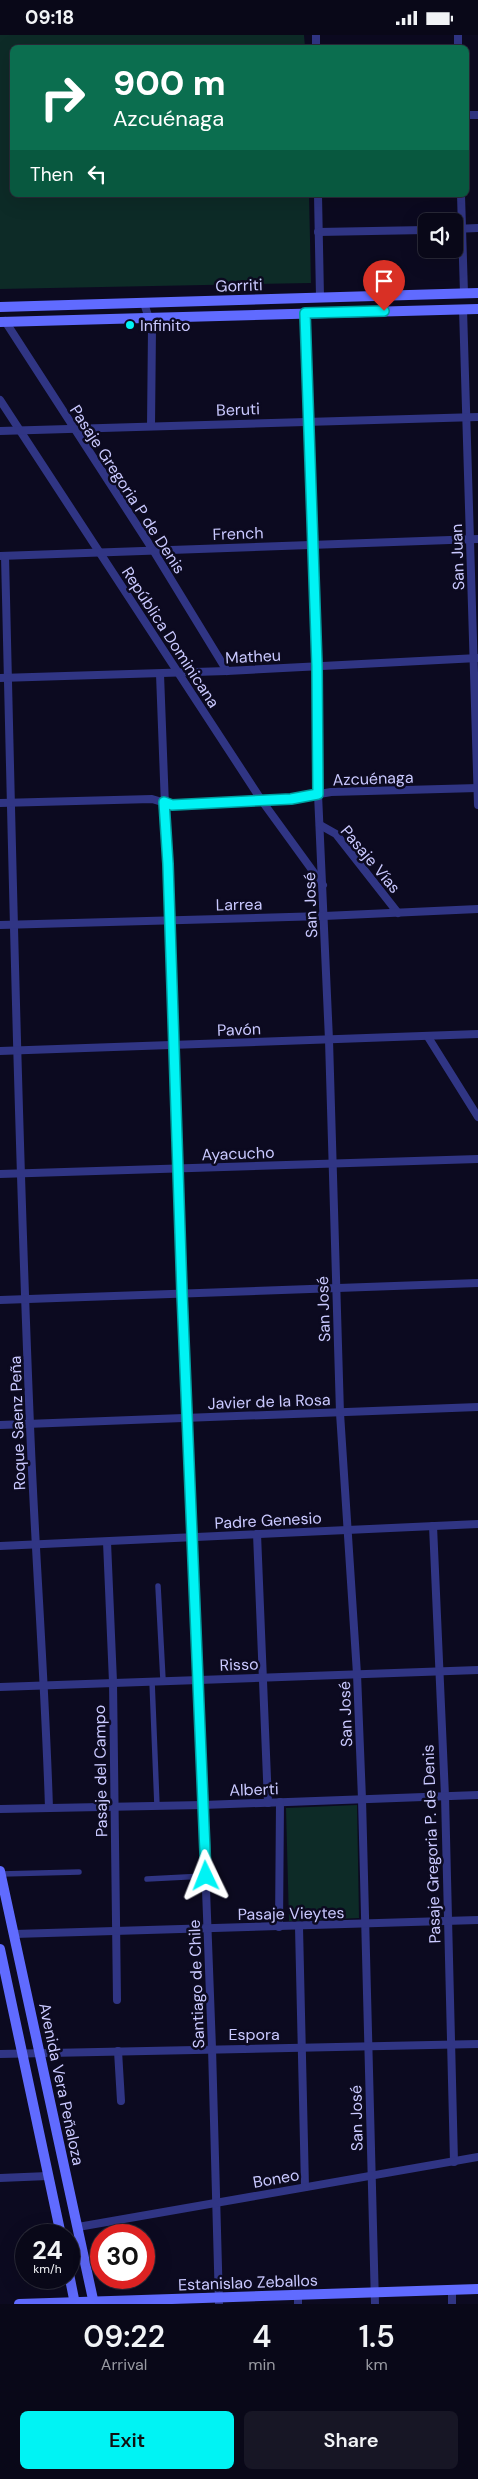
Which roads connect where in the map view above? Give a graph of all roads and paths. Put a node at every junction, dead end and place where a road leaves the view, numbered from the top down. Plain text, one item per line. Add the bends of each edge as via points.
1 (318, 197) edge
2 (461, 197) edge
3 (459, 213) edge
4 (478, 228) edge
5 (463, 229) edge
6 (418, 230) edge
7 (318, 232) junction
8 (461, 258) edge
9 (464, 293) junction
10 (478, 293) edge
11 (320, 297) junction
12 (144, 303) junction
13 (0, 307) edge
14 (463, 309) junction
15 (478, 309) edge
16 (305, 313) junction
17 (150, 318) junction
18 (2, 321) edge
19 (0, 401) edge
20 (467, 417) junction
21 (478, 417) edge
22 (309, 420) junction
23 (151, 426) junction
24 (74, 429) junction
25 (0, 431) edge
26 (20, 431) junction
27 (474, 539) edge
28 (312, 543) junction
29 (153, 550) junction
30 (99, 552) junction
31 (3, 556) edge
32 (476, 658) edge
33 (317, 666) junction
34 (228, 671) junction
35 (179, 673) junction
36 (160, 674) junction
37 (4, 678) edge
38 (478, 788) edge
39 (318, 794) junction
40 (262, 801) junction
41 (10, 802) junction
42 (164, 802) junction
43 (0, 803) edge
44 (478, 805) edge
45 (320, 825) junction
46 (322, 885) junction
47 (478, 909) edge
48 (398, 913) junction
49 (324, 916) junction
50 (170, 919) junction
51 (0, 925) edge
52 (14, 925) junction
53 (478, 1035) edge
54 (428, 1037) junction
55 (329, 1040) junction
56 (174, 1045) junction
57 (18, 1050) junction
58 (0, 1051) edge
59 (478, 1117) edge
60 (478, 1159) edge
61 (332, 1163) junction
62 (178, 1169) junction
63 (22, 1173) junction
64 (0, 1174) edge
65 (478, 1283) edge
66 (337, 1288) junction
67 (182, 1293) junction
68 (26, 1299) junction
69 (0, 1300) edge
70 (478, 1407) edge
71 (340, 1413) junction
72 (187, 1418) junction
73 (30, 1424) junction
74 (0, 1425) edge
75 (478, 1524) edge
76 (433, 1526) junction
77 (346, 1530) junction
78 (257, 1535) junction
79 (192, 1538) junction
80 (107, 1542) junction
81 (36, 1545) junction
82 (0, 1546) edge
83 (158, 1586) dead end
84 (439, 1671) junction
85 (478, 1671) edge
86 (358, 1675) junction
87 (264, 1677) junction
88 (198, 1679) junction
89 (163, 1680) junction
90 (152, 1681) junction
91 (113, 1682) junction
92 (45, 1685) junction
93 (0, 1687) edge
94 (478, 1795) edge
95 (444, 1796) junction
96 (362, 1799) junction
97 (280, 1802) junction
98 (268, 1803) junction
99 (203, 1805) junction
100 (115, 1806) junction
101 (157, 1806) junction
102 (49, 1808) junction
103 (0, 1809) edge
104 (0, 1872) edge
105 (79, 1872) dead end
106 (206, 1876) junction
107 (147, 1879) dead end
108 (478, 1920) edge
109 (447, 1922) junction
110 (365, 1925) junction
111 (279, 1927) junction
112 (299, 1927) junction
113 (208, 1929) junction
114 (115, 1931) junction
115 (14, 1934) junction
116 (0, 1949) edge
117 (117, 2001) dead end
118 (478, 2044) edge
119 (450, 2046) junction
120 (368, 2047) junction
121 (212, 2048) junction
122 (303, 2048) junction
123 (118, 2051) junction
124 (22, 2053) junction
125 (39, 2053) junction
126 (0, 2054) edge
127 (120, 2101) dead end
128 (478, 2157) edge
129 (454, 2162) junction
130 (48, 2176) junction
131 (370, 2176) junction
132 (0, 2178) edge
133 (305, 2187) junction
134 (218, 2202) junction
135 (59, 2224) edge
136 (77, 2224) edge
137 (80, 2227) edge
138 (80, 2236) edge
139 (72, 2289) edge
140 (478, 2289) edge
141 (452, 2290) junction
142 (375, 2293) junction
143 (298, 2300) edge
144 (219, 2301) edge
145 (74, 2303) edge
146 (94, 2303) edge
147 (19, 2304) edge
148 (375, 2304) edge
149 (452, 2304) edge

1 - 7 street
2 - 3 street
4 - 5 street
6 - 7 street
7 - 11 street
8 - 9 street
9 - 10 main road, Gorriti
9 - 11 main road, Gorriti
11 - 12 main road, Gorriti
12 - 13 main road, Gorriti
12 - 17 street
14 - 15 main road, Gorriti
14 - 16 main road, Gorriti
14 - 20 street, San Juan
16 - 17 main road, Gorriti
16 - 22 street, San José
17 - 18 main road, Gorriti
17 - 23 street
18 - 24 street, Pasaje Gregoria P de Denis
19 - 26 street, República Dominicana
20 - 21 street, Beruti
20 - 22 street, Beruti
20 - 27 street, San Juan
22 - 23 street, Beruti
22 - 28 street, San José
23 - 24 street, Beruti
24 - 26 street, Beruti
24 - 29 street, Pasaje Gregoria P de Denis
25 - 26 street, Beruti
26 - 30 street, República Dominicana
27 - 28 street, French
27 - 32 street, San Juan
28 - 29 street, French
28 - 33 street, San José
29 - 30 street, French
29 - 34 street, Pasaje Gregoria P de Denis
30 - 31 street, French
30 - 35 street, República Dominicana
31 - 37 street, Roque Saenz Peña
32 - 33 street, Matheu
32 - 38 street, San Juan
33 - 34 street, Matheu
33 - 39 street, San José
34 - 35 street, Matheu
35 - 36 street, Matheu
35 - 40 street, República Dominicana
36 - 37 street, Matheu
36 - 42 street, Santiago de Chile
37 - 41 street, Roque Saenz Peña
38 - 39 street, Azcuénaga
38 - 44 street, San Juan
39 - 40 street, Azcuénaga
39 - 45 street, San José
40 - 42 street, Azcuénaga via 172,805
40 - 46 street, República Dominicana
41 - 42 street, Azcuénaga via 152,799
41 - 43 street, Azcuénaga
41 - 52 street, Roque Saenz Peña
42 - 50 street, Santiago de Chile
45 - 46 street, San José
45 - 48 street, Pasaje Vías via 336,834
46 - 49 street, San José
47 - 48 street, Larrea
48 - 49 street, Larrea
49 - 50 street, Larrea
49 - 55 street, San José
50 - 52 street, Larrea
50 - 56 street, Santiago de Chile
51 - 52 street, Larrea
52 - 57 street, Roque Saenz Peña
53 - 54 street, Pavón
54 - 55 street, Pavón
54 - 59 street
55 - 56 street, Pavón
55 - 61 street, San José
56 - 57 street, Pavón
56 - 62 street, Santiago de Chile
57 - 58 street, Pavón
57 - 63 street, Roque Saenz Peña
60 - 61 street, Ayacucho
61 - 62 street, Ayacucho
61 - 66 street, San José
62 - 63 street, Ayacucho
62 - 67 street, Santiago de Chile
63 - 64 street, Ayacucho
63 - 68 street, Roque Saenz Peña
65 - 66 street
66 - 67 street
66 - 71 street, San José
67 - 68 street
67 - 72 street, Santiago de Chile
68 - 69 street
68 - 73 street, Roque Saenz Peña
70 - 71 street, Javier de la Rosa
71 - 72 street, Javier de la Rosa
71 - 77 street, San José
72 - 73 street, Javier de la Rosa
72 - 79 street, Santiago de Chile
73 - 74 street, Javier de la Rosa
73 - 81 street, Roque Saenz Peña
75 - 76 street, Padre Genesio
76 - 77 street, Padre Genesio
76 - 84 street, Pasaje Gregoria P. de Denis
77 - 78 street, Padre Genesio
77 - 86 street, San José
78 - 79 street, Padre Genesio
78 - 87 street
79 - 80 street, Padre Genesio
79 - 88 street, Santiago de Chile
80 - 81 street, Padre Genesio
80 - 91 street, Pasaje del Campo
81 - 82 street, Padre Genesio
81 - 92 street, Roque Saenz Peña
83 - 89 street
84 - 85 street, Risso
84 - 86 street, Risso
84 - 95 street, Pasaje Gregoria P. de Denis
86 - 87 street, Risso
86 - 96 street, San José
87 - 88 street, Risso
87 - 98 street
88 - 89 street, Risso
88 - 99 street, Santiago de Chile
89 - 90 street, Risso
90 - 91 street, Risso
90 - 101 street
91 - 92 street, Risso
91 - 100 street, Pasaje del Campo
92 - 93 street, Risso
92 - 102 street, Roque Saenz Peña
94 - 95 street, Alberti
95 - 96 street, Alberti
95 - 109 street, Pasaje Gregoria P. de Denis
96 - 97 street, Alberti
96 - 110 street, San José
97 - 98 street, Alberti
97 - 111 street
98 - 99 street, Alberti
99 - 101 street, Alberti
99 - 106 street, Santiago de Chile
100 - 101 street, Alberti
100 - 102 street, Alberti
100 - 114 street, Pasaje del Campo
102 - 103 street, Alberti
104 - 105 street
104 - 115 main road, Avenida Vera Peñaloza
106 - 107 street
106 - 113 street, Santiago de Chile
108 - 109 street, Pasaje Vieytes
109 - 110 street, Pasaje Vieytes
109 - 119 street, Pasaje Gregoria P. de Denis
110 - 112 street, Pasaje Vieytes
110 - 120 street, San José
111 - 112 street, Pasaje Vieytes
111 - 113 street, Pasaje Vieytes
112 - 122 street
113 - 114 street, Pasaje Vieytes
113 - 121 street, Santiago de Chile
114 - 115 street, Pasaje Vieytes
114 - 117 street, Pasaje del Campo
115 - 125 main road, Avenida Vera Peñaloza
116 - 124 main road, Avenida Vera Peñaloza
118 - 119 street, Espora
119 - 120 street, Espora
119 - 129 street, Pasaje Gregoria P. de Denis
120 - 122 street, Espora
120 - 131 street, San José
121 - 122 street, Espora
121 - 123 street, Espora
121 - 134 street, Santiago de Chile
122 - 133 street
123 - 125 street, Espora
123 - 127 street
124 - 125 street, Espora
124 - 126 street, Espora
124 - 130 main road, Avenida Vera Peñaloza
125 - 136 main road, Avenida Vera Peñaloza
128 - 129 street, Boneo
129 - 131 street, Boneo
130 - 132 street
130 - 135 main road, Avenida Vera Peñaloza
131 - 133 street, Boneo
131 - 142 street, San José
133 - 134 street, Boneo
134 - 137 street, Boneo
134 - 144 street, Santiago de Chile
138 - 146 main road, Avenida Vera Peñaloza
139 - 145 main road
140 - 141 main road, Estanislao Zeballos
141 - 142 main road, Estanislao Zeballos
141 - 149 street
142 - 143 main road, Estanislao Zeballos
142 - 148 street, San José
143 - 144 main road, Estanislao Zeballos
144 - 146 main road, Estanislao Zeballos
145 - 146 main road, Estanislao Zeballos
145 - 147 main road, Estanislao Zeballos

